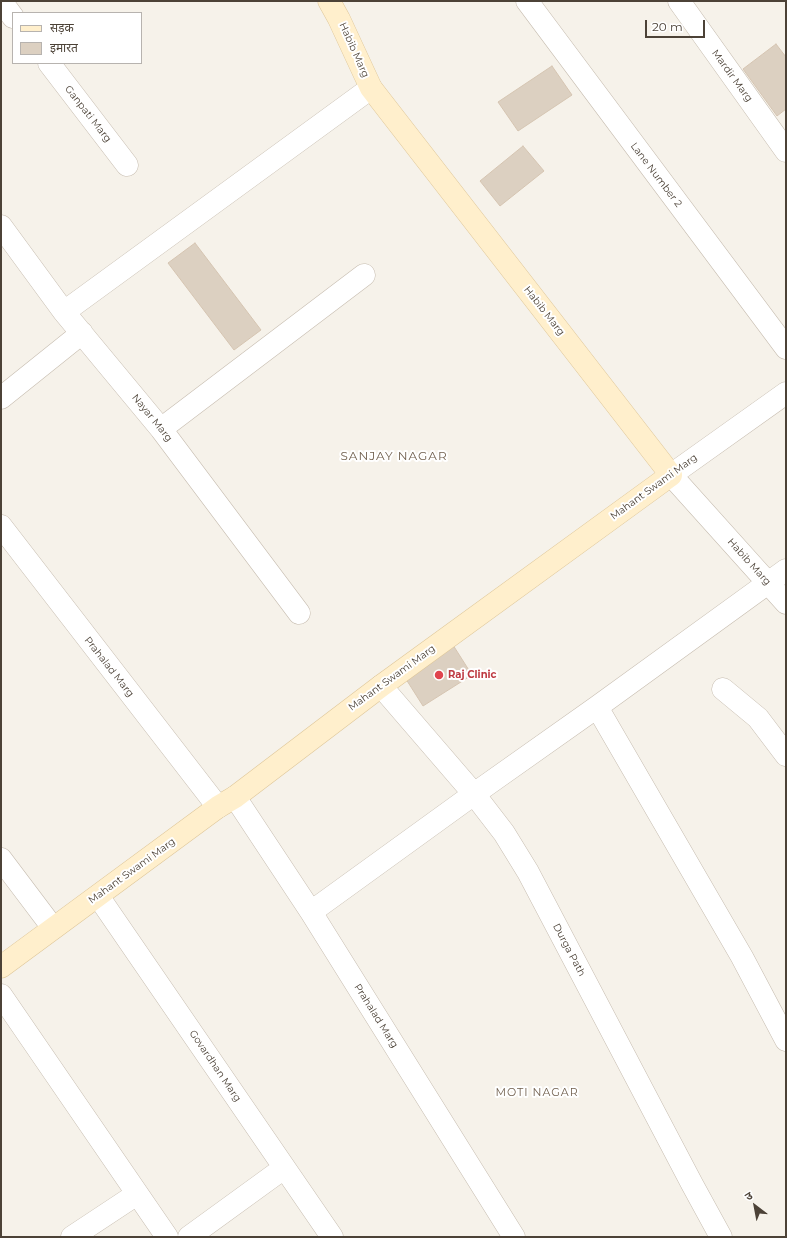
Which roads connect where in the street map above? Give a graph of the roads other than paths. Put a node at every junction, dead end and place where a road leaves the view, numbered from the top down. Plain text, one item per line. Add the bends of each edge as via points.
1 (329, 1) edge
2 (527, 1) edge
3 (679, 1) edge
4 (1, 2) edge
5 (12, 16) edge
6 (49, 64) edge
7 (371, 88) junction
8 (786, 151) edge
9 (127, 165) dead end
10 (1, 226) edge
11 (364, 274) dead end
12 (64, 312) junction
13 (82, 333) junction
14 (786, 348) edge
15 (786, 393) edge
16 (1, 398) edge
17 (161, 429) junction
18 (671, 475) junction
19 (1, 526) edge
20 (786, 570) edge
21 (768, 583) junction
22 (786, 603) edge
23 (299, 612) dead end
24 (381, 686) junction
25 (723, 689) dead end
26 (597, 707) junction
27 (786, 755) edge
28 (474, 794) junction
29 (226, 802) junction
30 (1, 859) edge
31 (98, 896) junction
32 (311, 912) junction
33 (53, 928) junction
34 (1, 967) edge
35 (1, 995) edge
36 (786, 1040) edge
37 (284, 1168) junction
38 (137, 1194) junction
39 (72, 1237) edge
40 (167, 1237) edge
41 (189, 1237) edge
42 (332, 1237) edge
43 (514, 1237) edge
44 (721, 1237) edge

1 - 7 street, Habib Marg via 340,19
2 - 14 street, Lane Number 2
3 - 8 street, Mardir Marg
4 - 5 street
6 - 9 street, Ganpati Marg
7 - 12 street
7 - 18 street, Habib Marg
10 - 12 street, Nayar Marg
11 - 17 street
12 - 13 street, Nayar Marg
13 - 16 street
13 - 17 street, Nayar Marg
15 - 18 street, Mahant Swami Marg
17 - 23 street, Nayar Marg
18 - 21 street, Habib Marg
18 - 24 street, Mahant Swami Marg
19 - 29 street, Prahalad Marg
20 - 21 street
21 - 22 street, Habib Marg
21 - 26 street
24 - 28 street, Durga Path
24 - 29 street, Mahant Swami Marg
25 - 27 street via 758,718
26 - 28 street
26 - 36 street via 742,957
28 - 32 street
28 - 44 street, Durga Path via 504,833 528,872
29 - 31 street, Mahant Swami Marg
29 - 32 street, Prahalad Marg
30 - 33 street
31 - 33 street, Mahant Swami Marg
31 - 37 street, Govardhan Marg
32 - 43 street, Prahalad Marg
33 - 34 street, Mahant Swami Marg
35 - 38 street
37 - 41 street
37 - 42 street, Govardhan Marg
38 - 39 street
38 - 40 street

